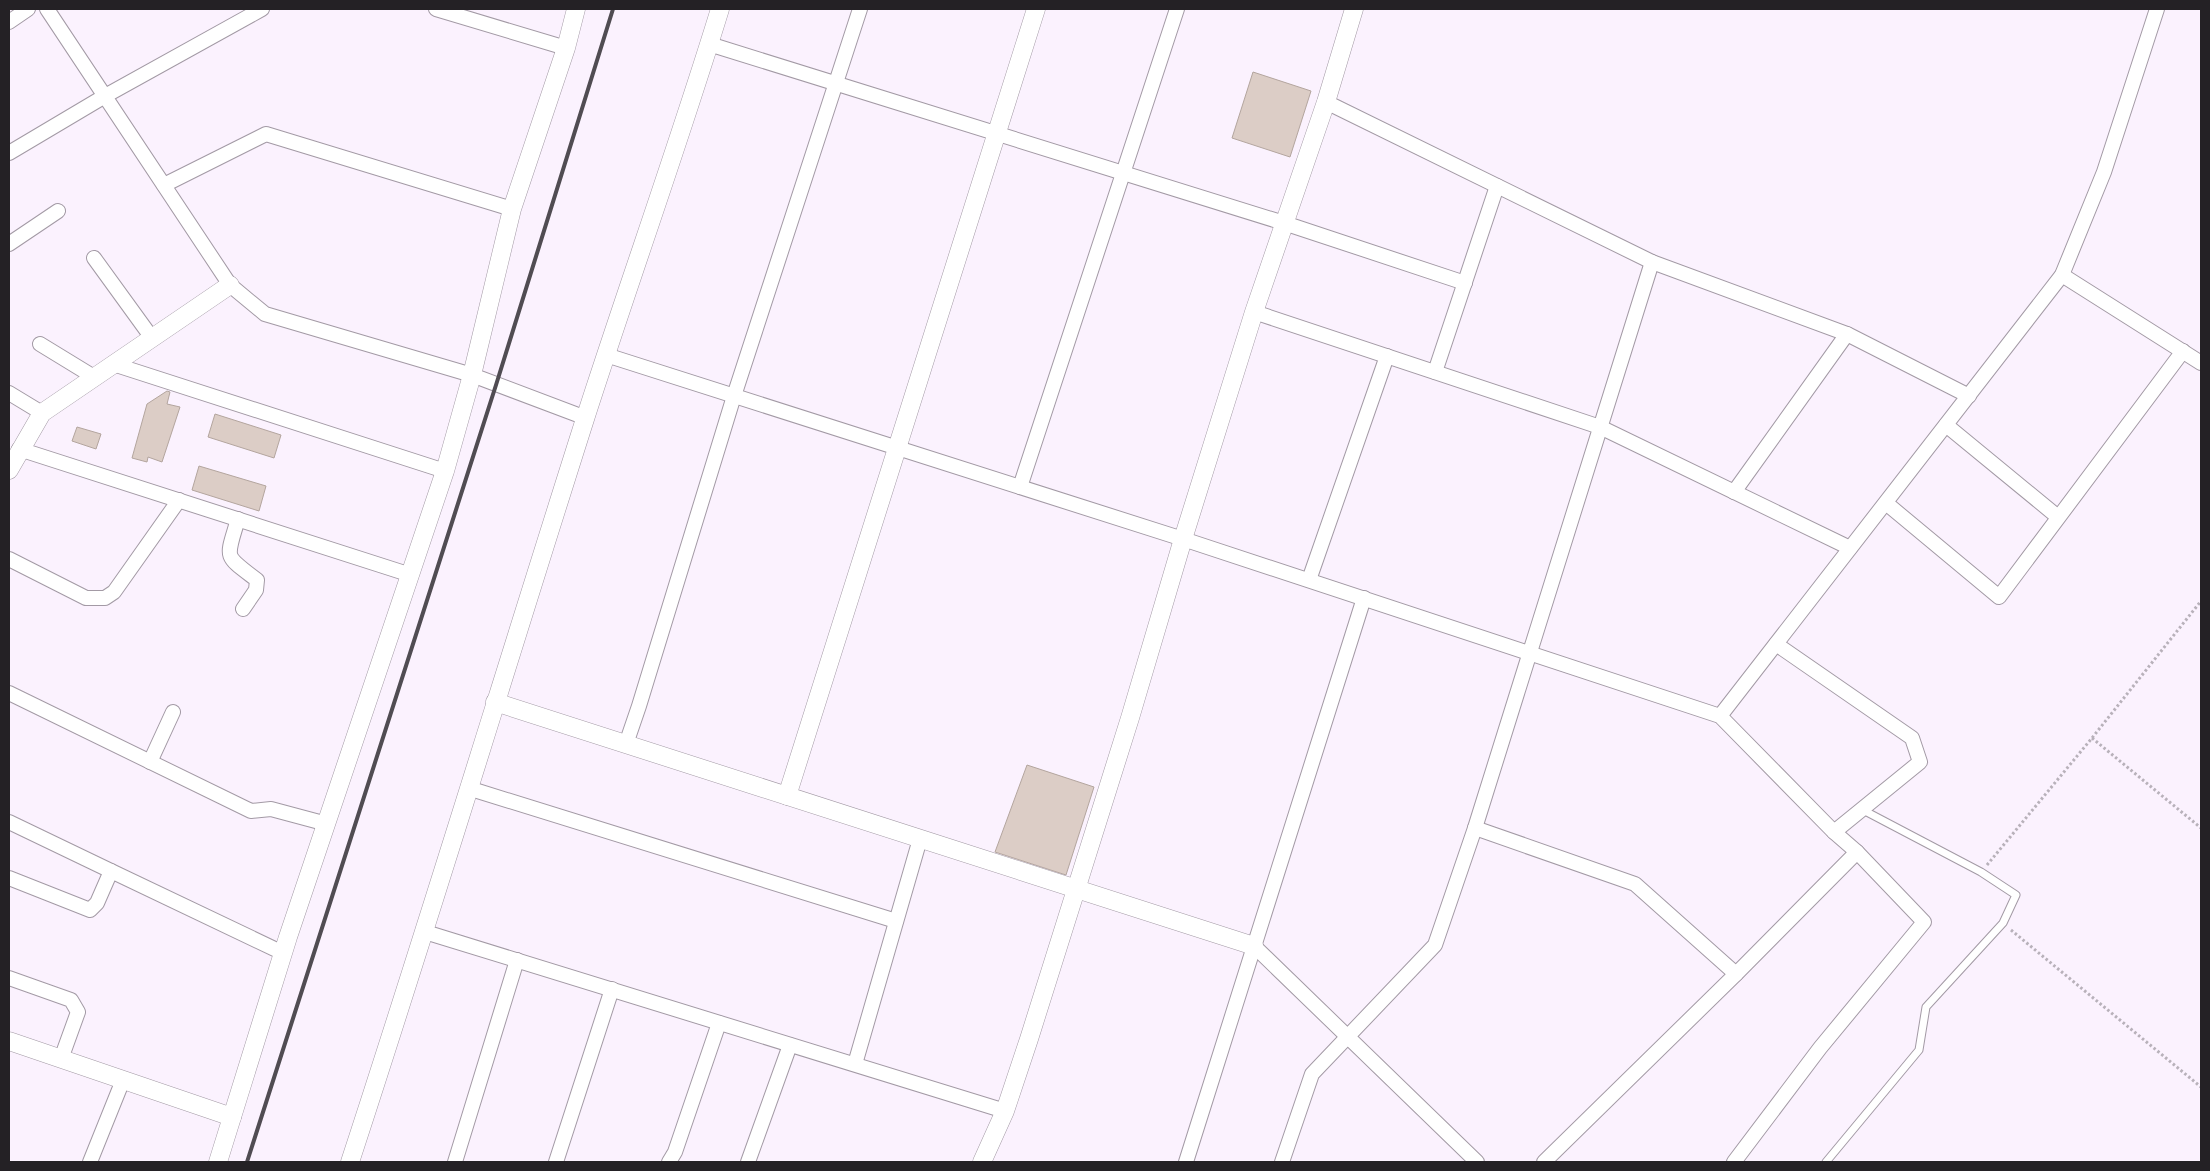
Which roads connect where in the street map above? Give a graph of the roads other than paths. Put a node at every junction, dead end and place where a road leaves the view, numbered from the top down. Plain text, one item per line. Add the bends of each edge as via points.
1 (28, 9) edge
2 (47, 9) edge
3 (262, 9) edge
4 (436, 9) edge
5 (576, 9) edge
6 (720, 9) edge
7 (860, 9) edge
8 (1036, 9) edge
9 (1177, 9) edge
10 (1354, 9) edge
11 (2157, 9) edge
12 (9, 22) edge
13 (709, 44) junction
14 (566, 48) junction
15 (835, 83) junction
16 (106, 96) junction
17 (1326, 102) junction
18 (996, 133) junction
19 (9, 153) edge
20 (1123, 173) junction
21 (164, 185) junction
22 (1498, 186) junction
23 (512, 209) junction
24 (58, 211) dead end
25 (1284, 223) junction
26 (9, 244) edge
27 (94, 258) dead end
28 (1652, 262) junction
29 (2062, 275) junction
30 (1465, 283) junction
31 (230, 285) junction
32 (1254, 312) junction
33 (1847, 334) junction
34 (152, 338) junction
35 (40, 344) dead end
36 (2183, 351) junction
37 (606, 354) junction
38 (1387, 356) junction
39 (2201, 362) edge
40 (113, 364) junction
41 (1435, 372) junction
42 (472, 375) junction
43 (94, 377) junction
44 (9, 393) edge
45 (734, 396) junction
46 (1969, 396) junction
47 (42, 413) junction
48 (586, 418) junction
49 (1946, 425) junction
50 (1600, 427) junction
51 (897, 447) junction
52 (19, 449) junction
53 (9, 470) edge
54 (445, 471) junction
55 (1020, 487) junction
56 (1734, 492) junction
57 (180, 500) junction
58 (1886, 503) junction
59 (2058, 516) junction
60 (238, 519) junction
61 (1183, 539) junction
62 (1850, 548) junction
63 (9, 559) edge
64 (411, 575) junction
65 (1309, 580) junction
66 (1364, 598) junction
67 (243, 609) dead end
68 (1776, 644) junction
69 (1529, 653) junction
70 (9, 693) edge
71 (495, 702) junction
72 (173, 712) dead end
73 (1720, 716) junction
74 (626, 744) junction
75 (150, 762) junction
76 (468, 788) junction
77 (787, 796) junction
78 (1863, 810) junction
79 (9, 822) edge
80 (327, 824) junction
81 (1475, 828) junction
82 (1834, 832) junction
83 (920, 838) junction
84 (1857, 852) junction
85 (111, 871) junction
86 (9, 878) edge
87 (1075, 889) junction
88 (896, 921) junction
89 (425, 932) junction
90 (1254, 946) junction
91 (283, 952) junction
92 (517, 960) junction
93 (1736, 974) junction
94 (9, 978) edge
95 (612, 989) junction
96 (719, 1023) junction
97 (1348, 1036) junction
98 (9, 1042) edge
99 (790, 1044) junction
100 (61, 1059) junction
101 (855, 1064) junction
102 (123, 1080) junction
103 (1005, 1111) junction
104 (232, 1117) junction
105 (90, 1162) edge
106 (218, 1162) edge
107 (350, 1162) edge
108 (455, 1162) edge
109 (556, 1162) edge
110 (669, 1162) edge
111 (748, 1162) edge
112 (982, 1162) edge
113 (1186, 1162) edge
114 (1282, 1162) edge
115 (1477, 1162) edge
116 (1544, 1162) edge
117 (1734, 1162) edge
118 (1826, 1162) edge

1 - 12 street
2 - 16 street
3 - 16 street
4 - 14 street
5 - 14 street
6 - 13 street
7 - 15 street
8 - 18 street
9 - 20 street
10 - 17 street
11 - 29 street via 2104,172
13 - 15 street
13 - 37 street
14 - 23 street
15 - 18 street
15 - 45 street
16 - 19 street
16 - 21 street
17 - 22 street
17 - 25 street
18 - 20 street
18 - 51 street
20 - 25 street
20 - 55 street
21 - 23 street via 266,134
21 - 31 street
22 - 28 street
22 - 30 street
23 - 42 street
24 - 26 street
25 - 30 street
25 - 32 street
27 - 34 street
28 - 33 street
28 - 50 street
29 - 36 street
29 - 46 street
30 - 41 street
31 - 34 street
31 - 42 street via 265,314
32 - 38 street
32 - 61 street
33 - 46 street
33 - 56 street
34 - 40 street
35 - 43 street
36 - 39 street
36 - 59 street
37 - 45 street
37 - 48 street
38 - 41 street
38 - 65 street
40 - 43 street
40 - 54 street
41 - 50 street
42 - 48 street
42 - 54 street
43 - 47 street
44 - 47 street
45 - 51 street
45 - 74 street
46 - 49 street
47 - 52 street
48 - 71 street
49 - 58 street
49 - 59 street
50 - 56 street
50 - 69 street
51 - 55 street
51 - 77 street
52 - 53 street
52 - 57 street
54 - 64 street
55 - 61 street
56 - 62 street
57 - 60 street
57 - 63 street via 114,592 104,598 86,598
58 - 59 street via 1999,597
58 - 62 street
60 - 64 street
60 - 67 street via 228,551 231,560 257,580 256,590
61 - 65 street
61 - 87 street
62 - 68 street
64 - 80 street
65 - 66 street
66 - 69 street
66 - 90 street
68 - 73 street
68 - 78 street via 1912,738 1920,762
69 - 73 street
69 - 81 street
70 - 75 street
71 - 74 street
71 - 76 street
72 - 75 street
73 - 82 street
74 - 77 street
75 - 80 street via 251,811 271,808
76 - 88 street
76 - 89 street
77 - 83 street
78 - 82 street
78 - 118 lane via 1981,872 2016,895 2003,923 1926,1006 1919,1050
79 - 85 street
80 - 91 street
81 - 93 street via 1635,884
81 - 97 street via 1435,945
82 - 84 street
83 - 87 street
83 - 88 street
84 - 93 street
84 - 117 street via 1924,922 1820,1048
85 - 86 street via 97,903 90,910
85 - 91 street
87 - 90 street
87 - 103 street
88 - 101 street
89 - 92 street
89 - 107 street
90 - 97 street
90 - 113 street
91 - 104 street
92 - 95 street
92 - 108 street
93 - 116 street
94 - 100 street via 72,1000 78,1012
95 - 96 street
95 - 109 street
96 - 99 street
96 - 110 street
97 - 114 street via 1312,1074
97 - 115 street
98 - 100 street
99 - 101 street
99 - 111 street
100 - 102 street
101 - 103 street
102 - 104 street
102 - 105 street
103 - 112 street
104 - 106 street

